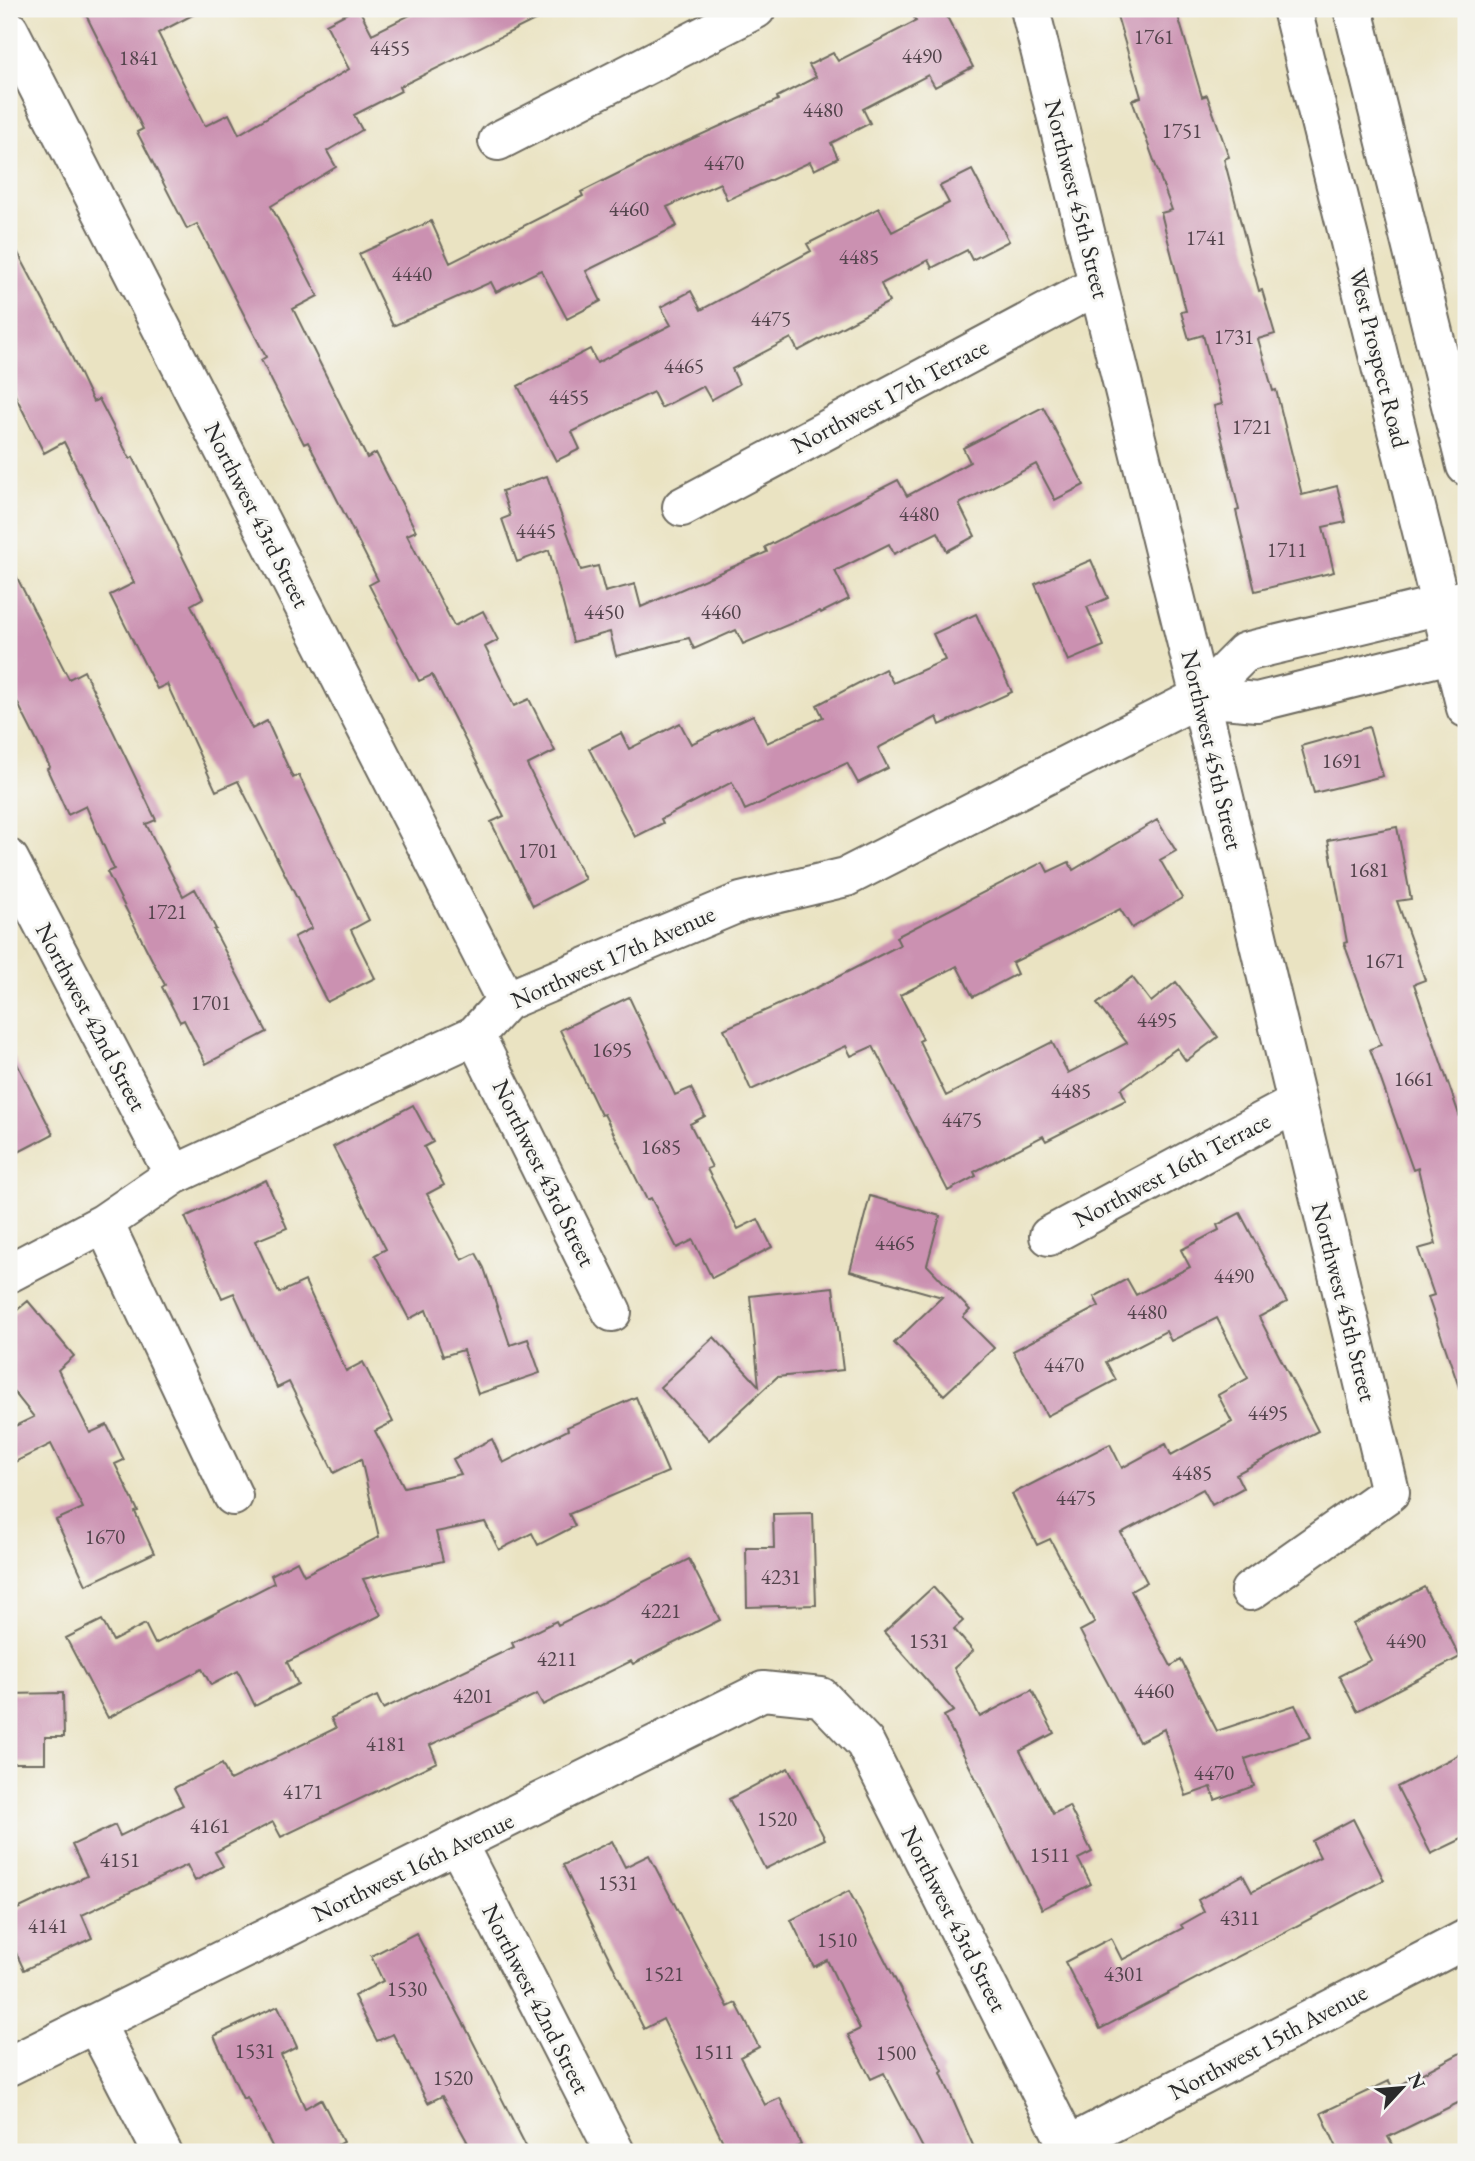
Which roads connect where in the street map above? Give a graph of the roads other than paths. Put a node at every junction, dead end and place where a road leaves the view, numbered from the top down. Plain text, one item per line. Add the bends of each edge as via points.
1 (756, 9) edge
2 (1030, 9) edge
3 (1292, 9) edge
4 (1353, 9) edge
5 (9, 30) edge
6 (498, 141) dead end
7 (1098, 285) junction
8 (1466, 466) edge
9 (682, 507) dead end
10 (1453, 602) edge
11 (1460, 652) edge
12 (1200, 697) junction
13 (1466, 708) edge
14 (9, 859) edge
15 (506, 1001) junction
16 (475, 1035) junction
17 (1295, 1104) junction
18 (174, 1175) junction
19 (104, 1223) junction
20 (1049, 1236) dead end
21 (9, 1273) edge
22 (612, 1311) dead end
23 (233, 1496) dead end
24 (1251, 1591) dead end
25 (821, 1697) joint
26 (458, 1845) junction
27 (1466, 1938) edge
28 (95, 2023) junction
29 (9, 2066) edge
30 (1070, 2149) edge
31 (162, 2152) edge
32 (615, 2152) edge

1 - 6 street
2 - 7 street, Northwest 45th Street
3 - 10 street, West Prospect Road
4 - 8 street
5 - 15 street, Northwest 43rd Street
7 - 9 street, Northwest 17th Terrace
7 - 12 street, Northwest 45th Street
10 - 11 street, West Prospect Road
10 - 12 street, Northwest 17th Avenue via 1245,652
11 - 12 street via 1257,702
11 - 13 street, West Prospect Road
12 - 15 street, Northwest 17th Avenue via 846,877 741,902
12 - 17 street, Northwest 45th Street
14 - 18 street, Northwest 42nd Street
15 - 16 street, Northwest 17th Avenue
16 - 18 street, Northwest 17th Avenue
16 - 22 street, Northwest 43rd Street
17 - 20 street, Northwest 16th Terrace
17 - 24 street, Northwest 45th Street via 1390,1492
18 - 19 street, Northwest 17th Avenue
19 - 21 street, Northwest 17th Avenue
19 - 23 street
25 - 26 street, Northwest 16th Avenue via 763,1691
25 - 30 street, Northwest 43rd Street via 865,1743
26 - 28 street, Northwest 16th Avenue
26 - 32 street, Northwest 42nd Street
27 - 30 street, Northwest 15th Avenue
28 - 29 street, Northwest 16th Avenue
28 - 31 street

